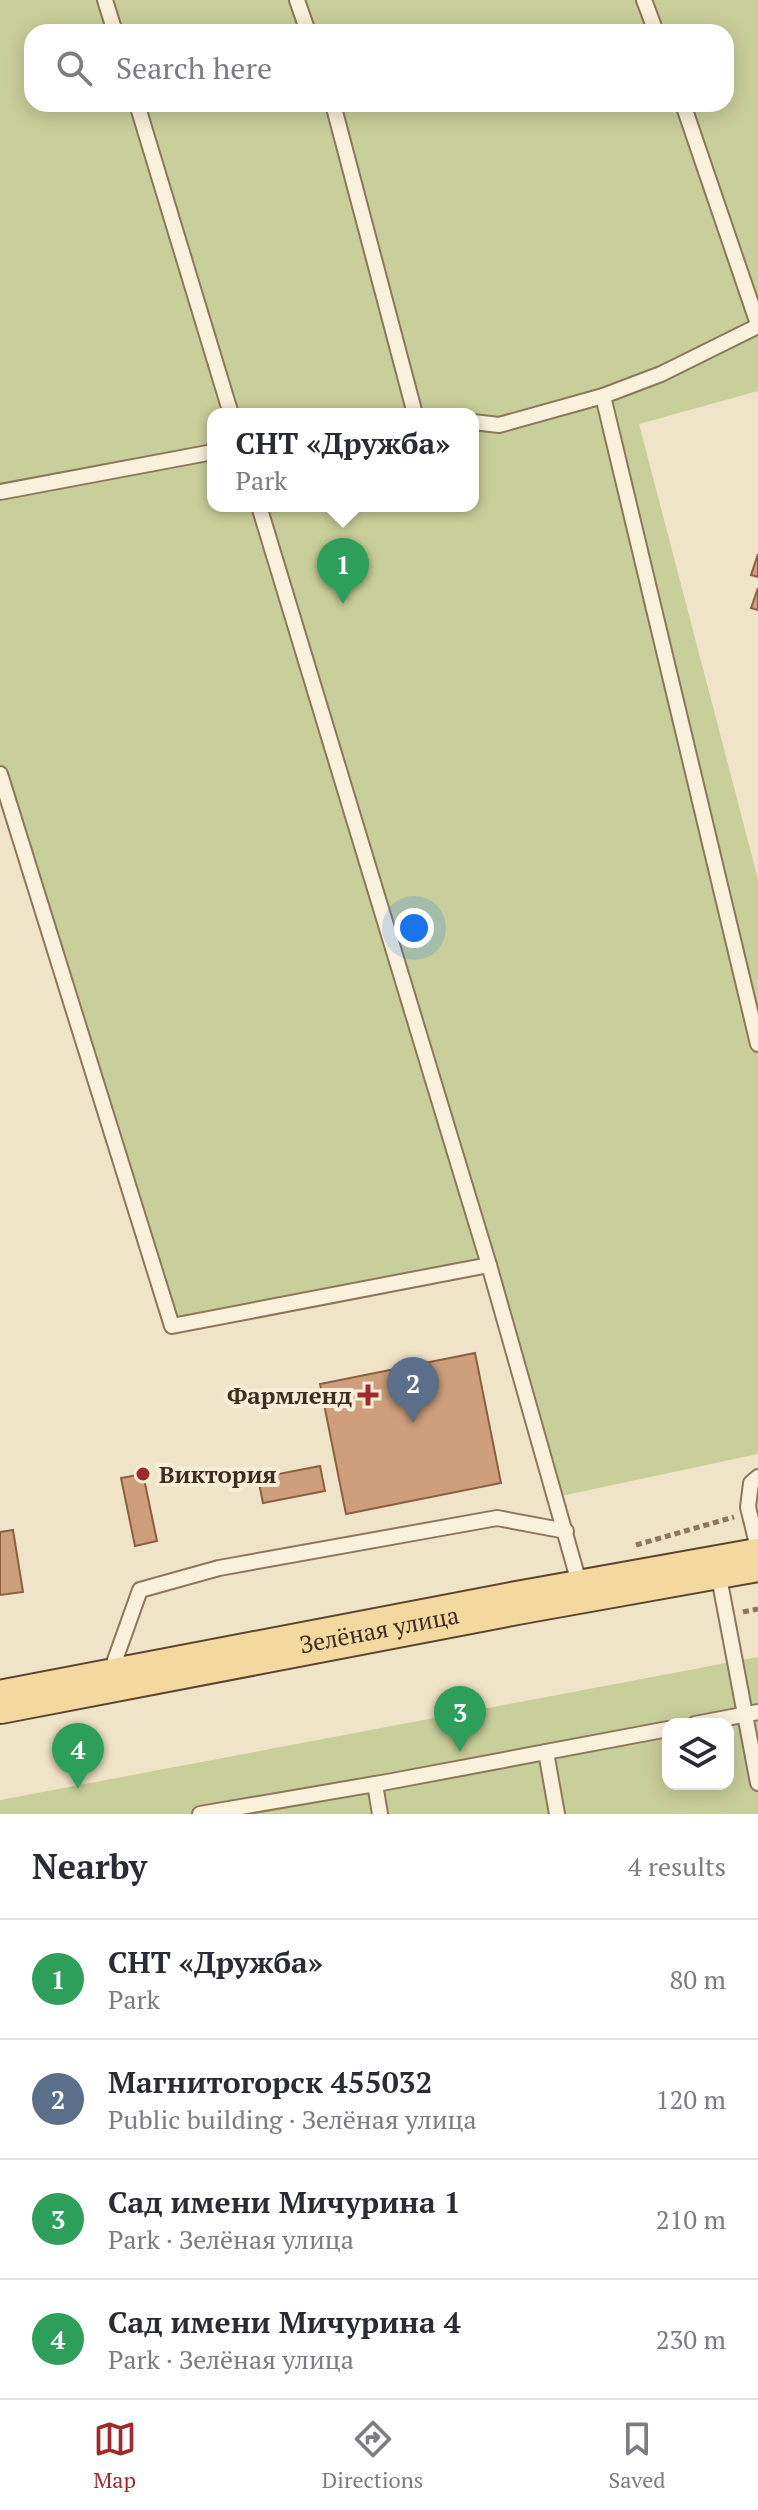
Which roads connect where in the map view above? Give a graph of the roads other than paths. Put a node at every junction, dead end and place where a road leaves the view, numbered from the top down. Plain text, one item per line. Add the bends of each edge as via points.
1 (105, 0) edge
2 (297, 0) edge
3 (644, 0) edge
4 (112, 24) edge
5 (305, 24) edge
6 (653, 24) edge
7 (139, 112) edge
8 (335, 112) edge
9 (686, 112) edge
10 (758, 325) edge
11 (603, 396) junction
12 (229, 408) edge
13 (413, 408) edge
14 (479, 423) edge
15 (207, 453) edge
16 (0, 492) edge
17 (261, 512) edge
18 (0, 774) edge
19 (758, 1044) edge
20 (489, 1265) junction
21 (758, 1477) edge
22 (566, 1531) junction
23 (758, 1548) edge
24 (758, 1560) edge
25 (717, 1567) junction
26 (581, 1591) junction
27 (108, 1681) junction
28 (0, 1702) edge
29 (752, 1713) edge
30 (726, 1718) edge
31 (662, 1730) edge
32 (546, 1752) junction
33 (758, 1783) edge
34 (375, 1784) junction
35 (221, 1812) edge
36 (200, 1814) edge
37 (380, 1814) edge
38 (557, 1814) edge

1 - 4 lane
2 - 5 lane
3 - 6 lane
7 - 12 lane
8 - 13 lane
9 - 10 lane
10 - 11 lane via 661,374
11 - 14 lane via 499,425
11 - 19 lane
15 - 16 lane
17 - 20 lane
18 - 20 lane via 172,1326
20 - 22 lane
21 - 23 lane via 751,1483 748,1507
22 - 26 lane
22 - 27 lane via 497,1518 219,1568 140,1590
24 - 25 main road, Зелёная улица
25 - 26 main road, Зелёная улица
25 - 29 lane
26 - 27 main road, Зелёная улица
27 - 28 main road, Зелёная улица
29 - 30 lane
29 - 33 lane
31 - 32 lane
32 - 34 lane
32 - 38 lane
34 - 35 lane
34 - 37 lane
35 - 36 lane

